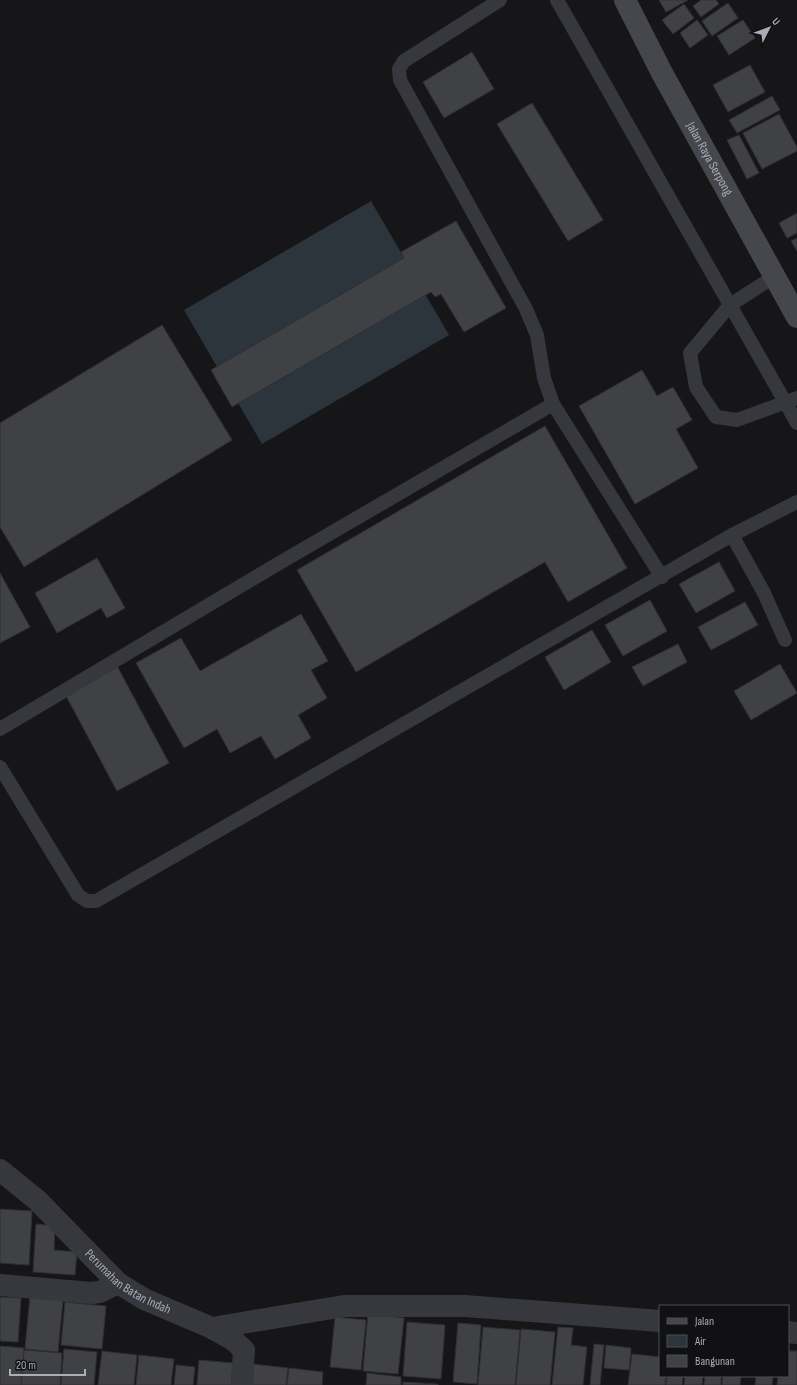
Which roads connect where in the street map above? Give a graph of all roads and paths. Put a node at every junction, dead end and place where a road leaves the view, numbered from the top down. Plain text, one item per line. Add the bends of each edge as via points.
1 (500, 0) edge
2 (557, 0) edge
3 (625, 0) edge
4 (775, 276) junction
5 (730, 305) junction
6 (797, 317) edge
7 (791, 400) edge
8 (553, 404) junction
9 (797, 423) edge
10 (797, 502) edge
11 (732, 535) junction
12 (662, 577) junction
13 (784, 640) dead end
14 (0, 729) edge
15 (0, 766) edge
16 (0, 1170) edge
17 (118, 1283) junction
18 (0, 1285) edge
19 (659, 1321) edge
20 (212, 1328) junction
21 (242, 1385) edge

1 - 8 lane via 404,60 399,69 400,80 526,309 537,335 544,378
2 - 5 lane
3 - 4 main road, Jalan Raya Serpong via 662,73
4 - 5 lane
4 - 6 main road, Jalan Raya Serpong
5 - 7 lane
5 - 7 lane via 690,353 696,387 716,418 737,420
7 - 9 lane
8 - 12 lane
8 - 14 lane
10 - 11 lane
11 - 12 lane
11 - 13 lane via 764,593
12 - 15 lane via 96,901 87,901 78,895
16 - 17 street, Perumahan Batan Indah via 37,1200
17 - 18 street via 100,1292 91,1293
17 - 20 street, Perumahan Batan Indah via 144,1299
19 - 20 street via 465,1306 344,1306
20 - 21 street, Perumahan Batan Indah via 244,1350

